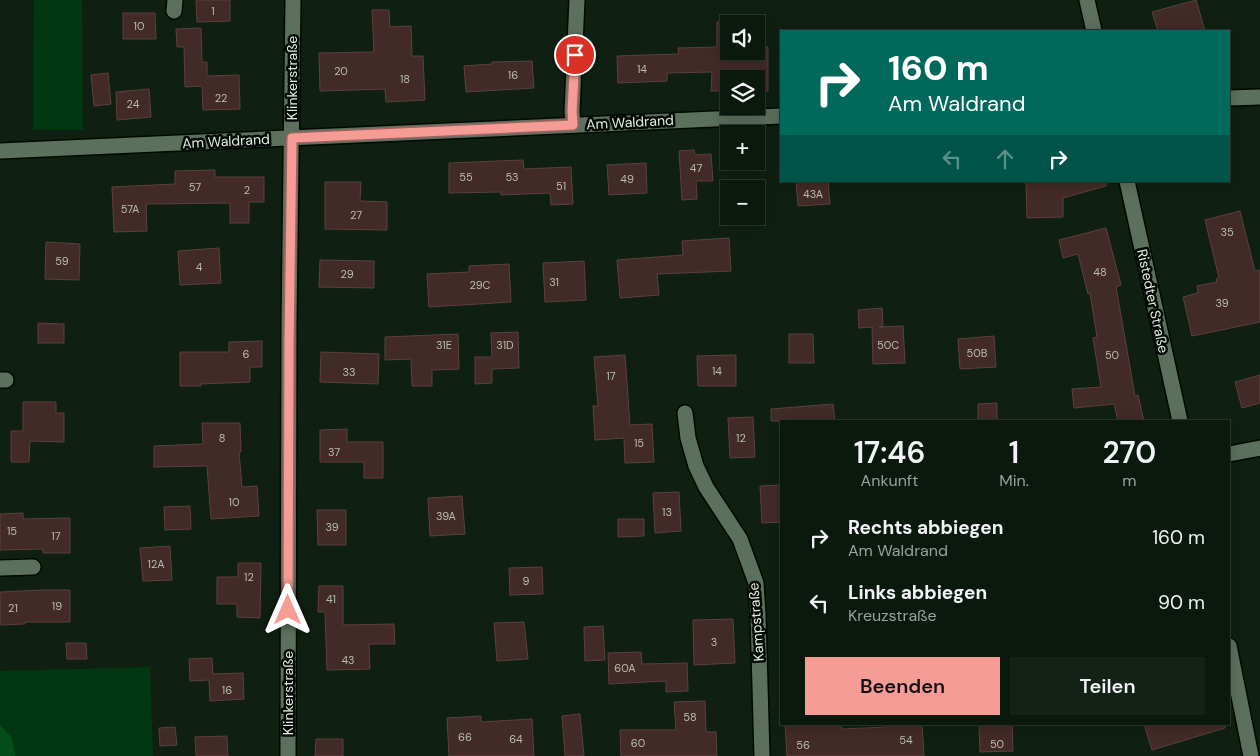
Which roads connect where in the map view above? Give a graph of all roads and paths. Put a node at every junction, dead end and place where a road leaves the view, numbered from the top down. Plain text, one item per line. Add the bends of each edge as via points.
1 (292, 0) edge
2 (577, 0) edge
3 (1087, 0) edge
4 (1094, 30) edge
5 (1260, 97) edge
6 (1230, 98) edge
7 (780, 116) edge
8 (573, 125) junction
9 (292, 138) junction
10 (0, 151) edge
11 (1127, 182) edge
12 (685, 413) dead end
13 (1180, 420) edge
14 (1260, 448) edge
15 (1230, 454) edge
16 (33, 567) dead end
17 (0, 568) edge
18 (1230, 651) edge
19 (288, 756) edge
20 (762, 756) edge
21 (1252, 756) edge

1 - 9 street, Klinkerstraße
2 - 8 street
3 - 4 street
5 - 6 street
7 - 8 street, Am Waldrand
8 - 9 street, Am Waldrand
9 - 10 street, Am Waldrand
9 - 19 street, Klinkerstraße
11 - 13 street, Ristedter Straße
12 - 20 street, Kampstraße via 696,466 740,539 756,582
14 - 15 street
16 - 17 street
18 - 21 street

